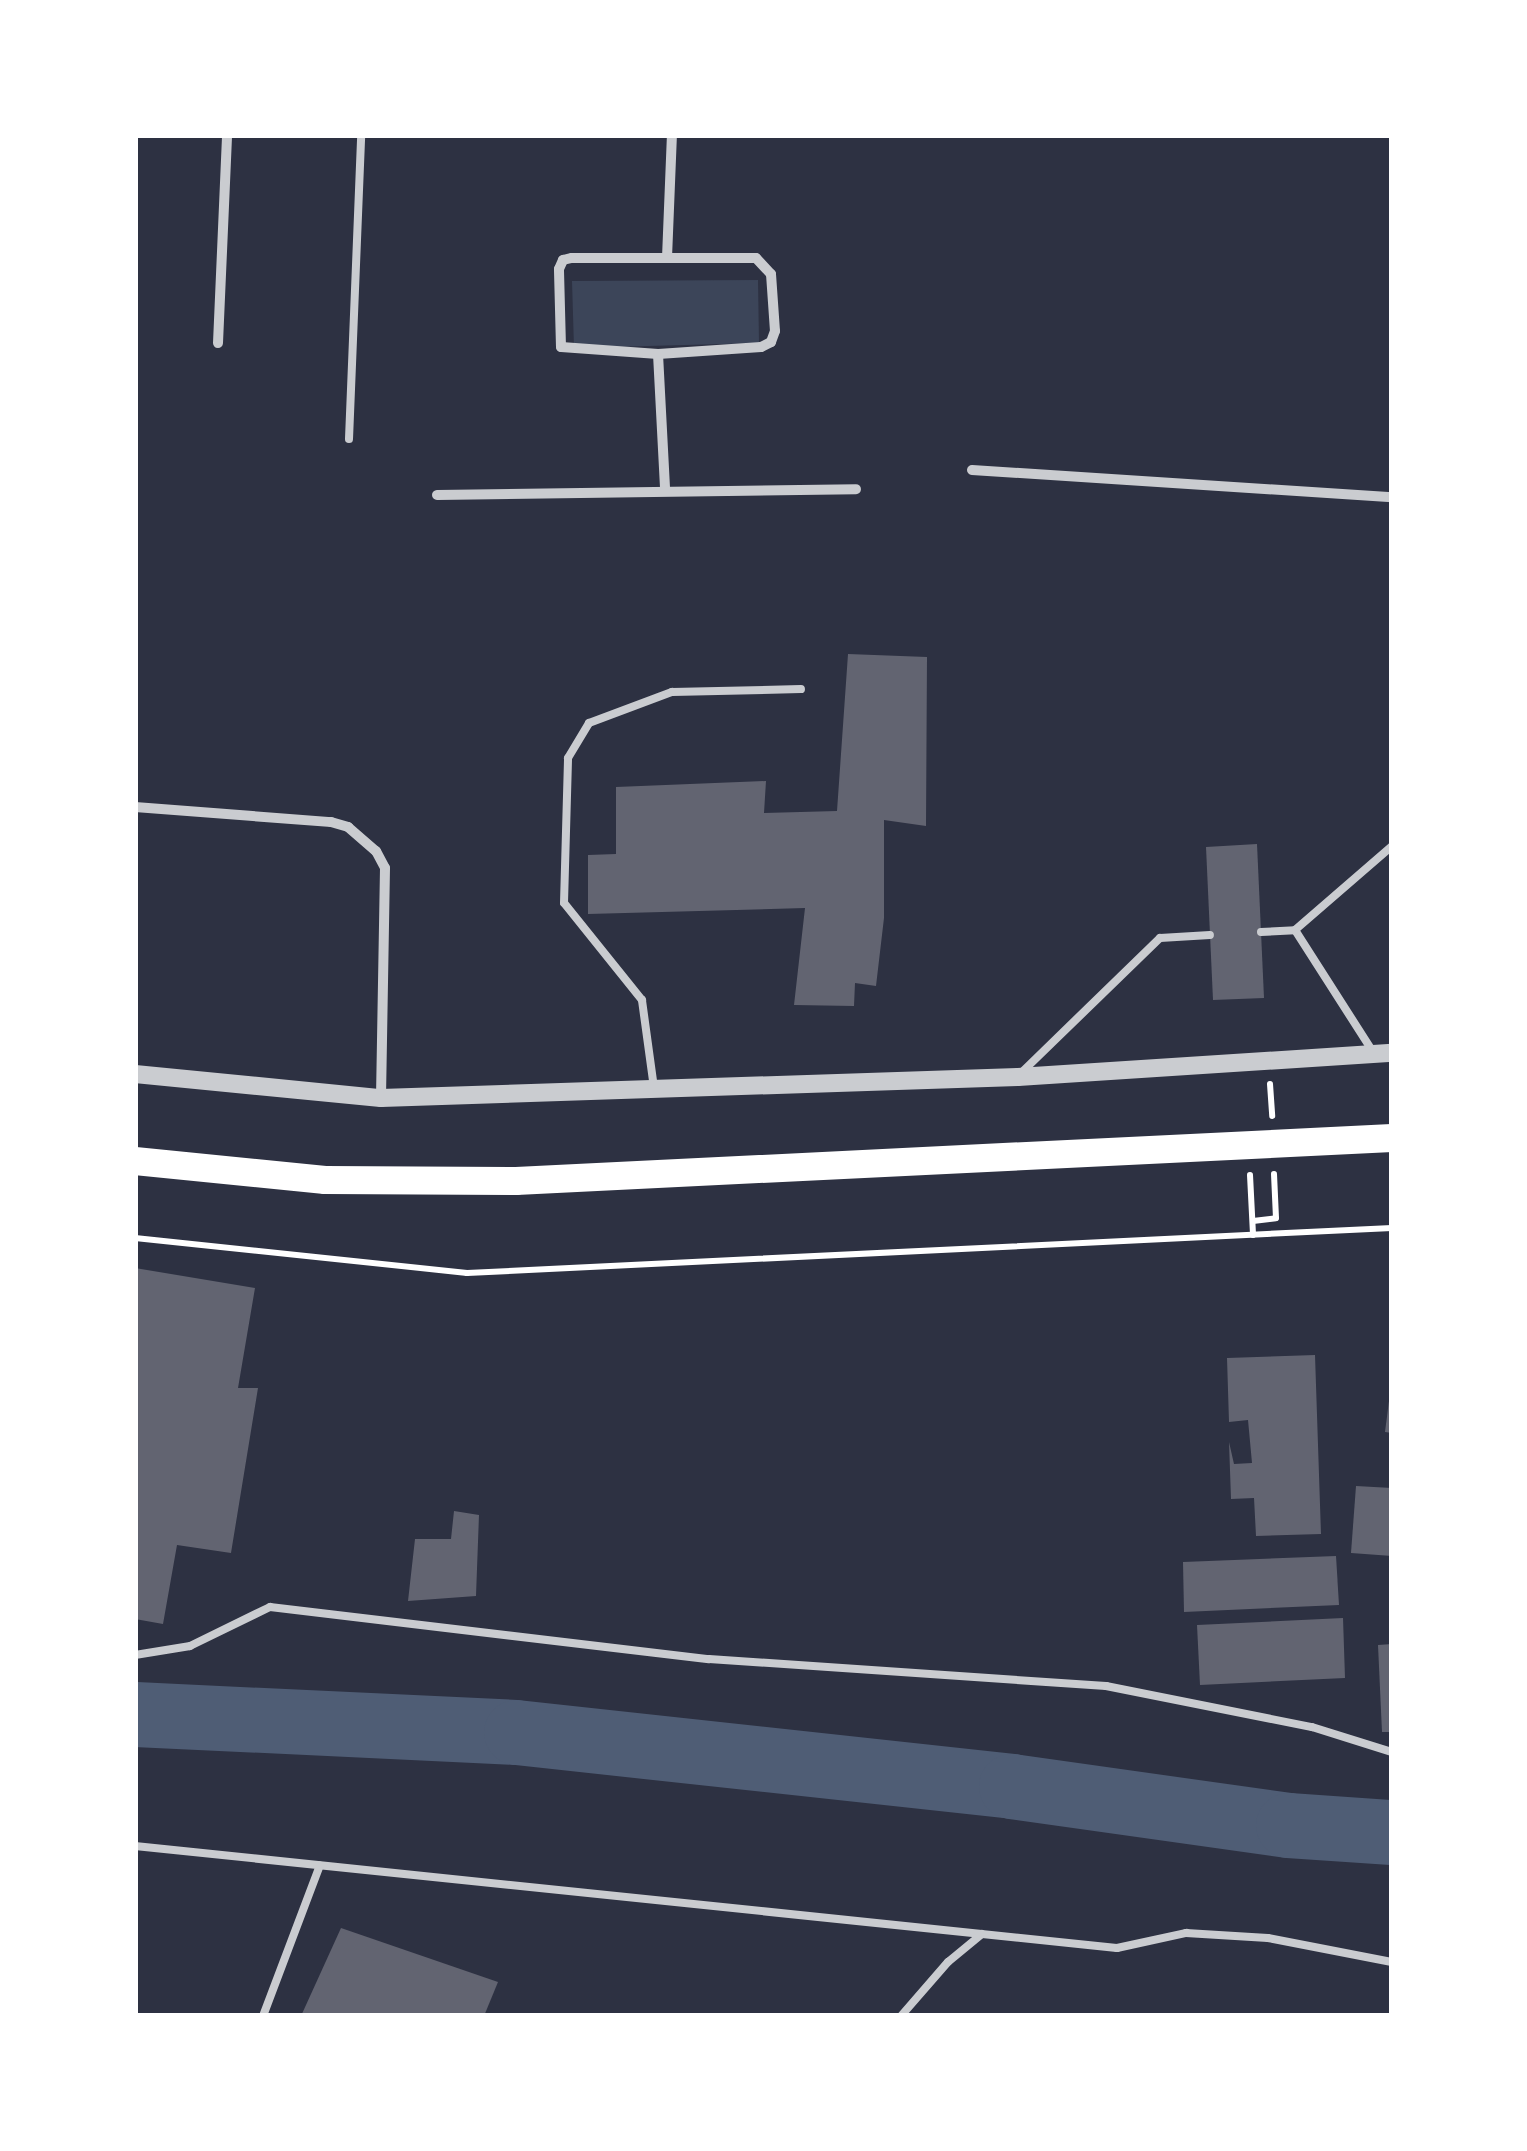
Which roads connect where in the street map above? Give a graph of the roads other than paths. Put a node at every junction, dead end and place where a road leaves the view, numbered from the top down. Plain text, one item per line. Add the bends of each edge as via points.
1 (227, 135) edge
2 (362, 135) edge
3 (672, 135) edge
4 (667, 258) junction
5 (218, 343) dead end
6 (658, 354) junction
7 (349, 440) dead end
8 (972, 470) dead end
9 (665, 488) junction
10 (856, 489) dead end
11 (437, 495) dead end
12 (1392, 497) edge
13 (801, 690) dead end
14 (135, 807) edge
15 (1392, 846) edge
16 (1294, 930) junction
17 (1260, 932) dead end
18 (1210, 935) dead end
19 (1383, 1054) edge
20 (135, 1074) edge
21 (1018, 1077) junction
22 (654, 1090) junction
23 (380, 1098) junction
24 (1392, 1138) edge
25 (135, 1161) edge
26 (135, 1655) edge
27 (1392, 1752) edge
28 (135, 1846) edge
29 (320, 1865) junction
30 (982, 1934) junction
31 (1392, 1962) edge
32 (263, 2016) edge
33 (900, 2016) edge

1 - 5 street
2 - 7 lane
3 - 4 street
4 - 6 street via 572,258 559,269 561,347
4 - 6 street via 756,258 766,264 774,332 761,347
6 - 9 street
8 - 12 street
9 - 10 street
9 - 11 street
13 - 22 lane via 672,692 590,724 568,758 564,903 642,1000
14 - 23 street via 330,822 348,827 376,851 385,868
15 - 16 lane
16 - 17 lane
16 - 19 lane
18 - 21 lane via 1160,938
19 - 21 street
20 - 23 street
21 - 22 street
22 - 23 street
24 - 25 highway via 516,1181 325,1180
26 - 27 lane via 190,1646 270,1607 709,1659 1106,1686 1312,1726
28 - 29 lane
29 - 30 lane
29 - 32 lane
30 - 31 lane via 1116,1948 1186,1934 1268,1938
30 - 33 lane

